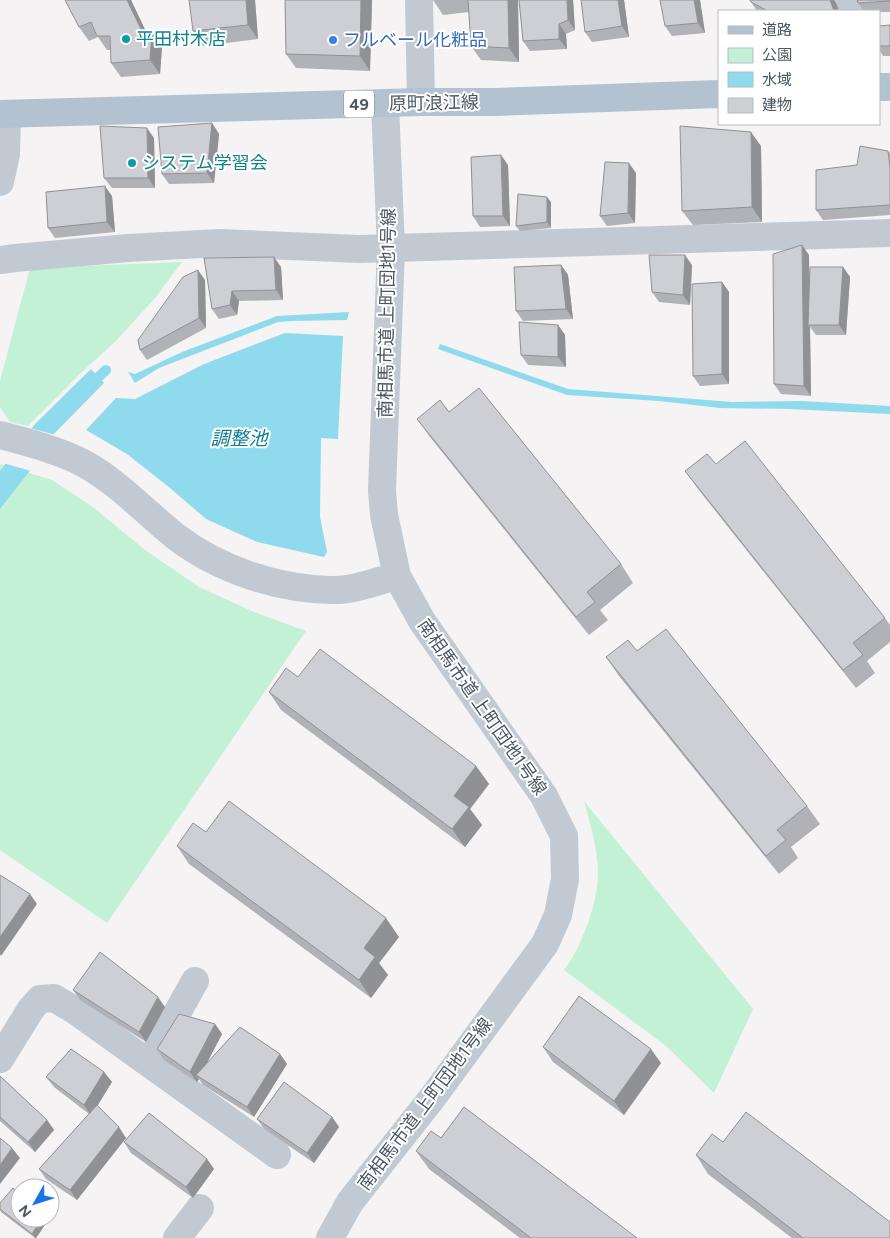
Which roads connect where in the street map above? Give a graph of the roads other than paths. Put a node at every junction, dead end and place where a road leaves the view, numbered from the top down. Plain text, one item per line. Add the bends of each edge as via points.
1 (419, 0) edge
2 (718, 94) edge
3 (421, 102) junction
4 (385, 104) junction
5 (4, 114) edge
6 (0, 182) edge
7 (890, 233) edge
8 (391, 248) junction
9 (0, 260) edge
10 (0, 436) edge
11 (397, 576) junction
12 (195, 981) dead end
13 (0, 1059) edge
14 (149, 1063) junction
15 (277, 1154) dead end
16 (200, 1208) dead end
17 (177, 1238) edge
18 (330, 1238) edge

1 - 3 street
2 - 3 main road, 原町浪江線 / 49
3 - 4 main road, 原町浪江線 / 49
4 - 5 main road, 原町浪江線 / 49
4 - 8 street, 南相馬市道 上町団地1号線
5 - 6 street via 6,154
7 - 8 street
8 - 9 street via 220,243
8 - 11 street, 南相馬市道 上町団地1号線 via 382,491
10 - 11 street via 82,463 104,476 202,554 242,573 288,585 332,590
11 - 18 street, 南相馬市道 上町団地1号線 via 422,621 544,796 564,836 565,879 558,915 545,944 447,1079 350,1202
12 - 14 street
13 - 14 street via 31,1009 40,999 54,998 76,1010
14 - 15 street
16 - 17 street

